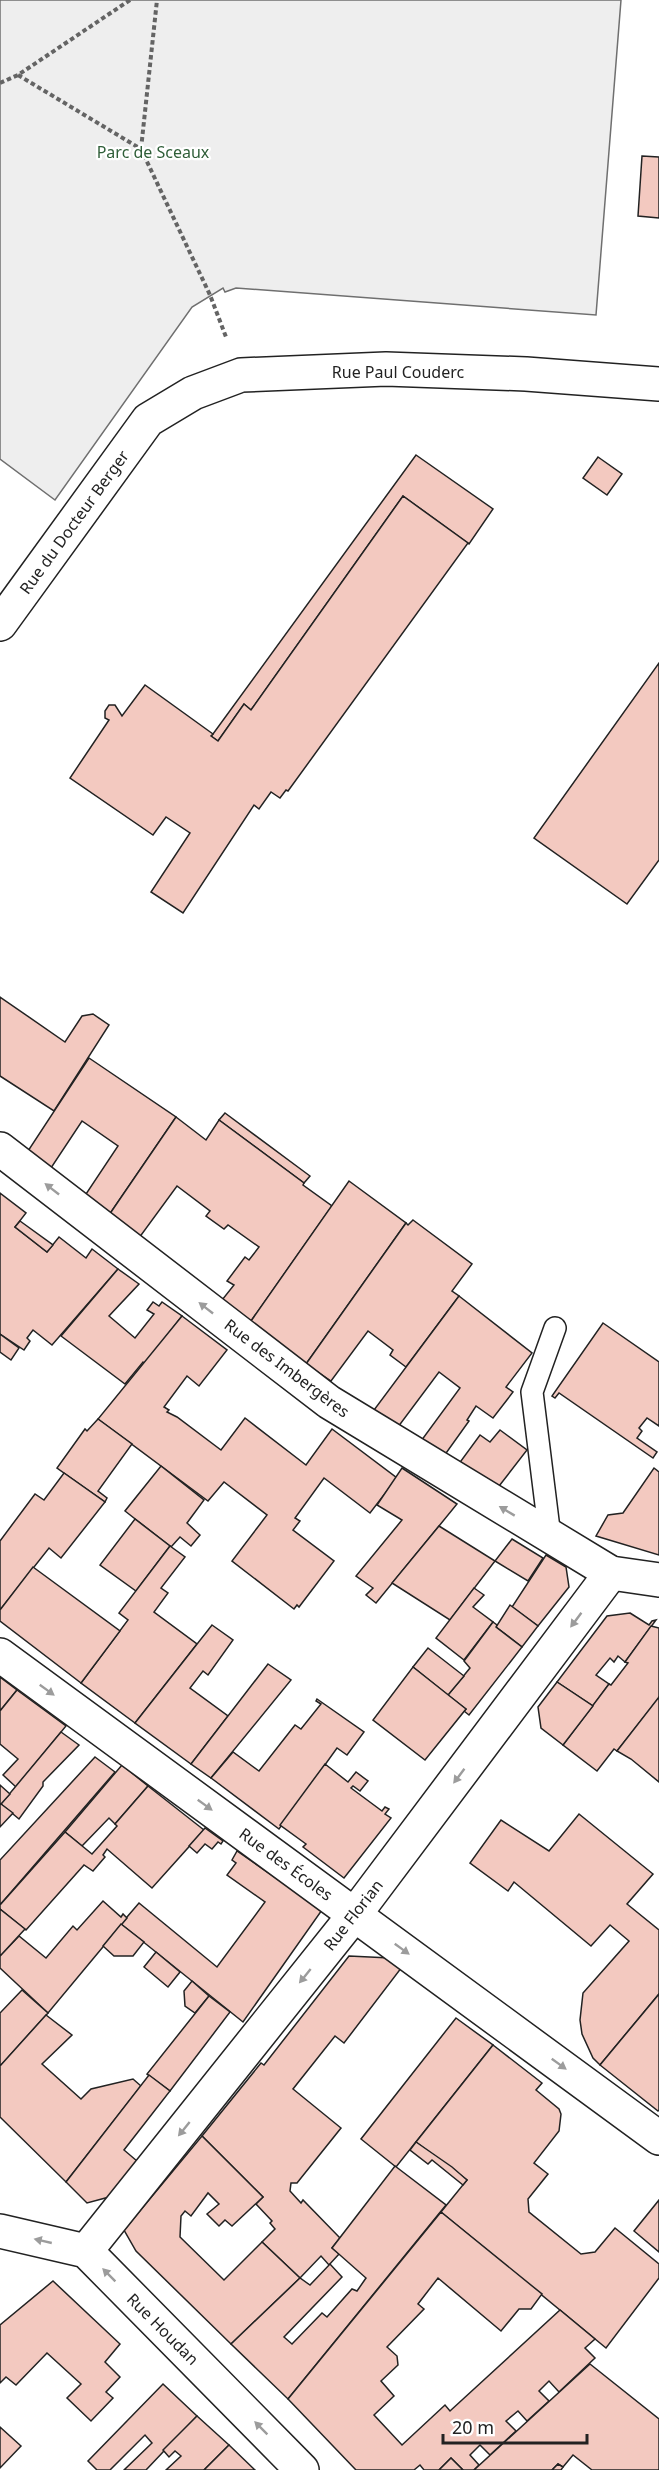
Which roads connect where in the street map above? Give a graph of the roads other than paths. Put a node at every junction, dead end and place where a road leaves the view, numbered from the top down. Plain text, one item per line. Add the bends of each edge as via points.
1 (659, 384) edge
2 (148, 420) joint
3 (0, 624) edge
4 (0, 1149) edge
5 (555, 1328) dead end
6 (550, 1537) junction
7 (611, 1573) junction
8 (659, 1580) edge
9 (0, 1655) edge
10 (355, 1914) junction
11 (659, 2138) edge
12 (0, 2231) edge
13 (86, 2251) junction
14 (302, 2470) edge

1 - 2 street, Rue Paul Couderc via 386,369 241,375 193,393
2 - 3 street, Rue du Docteur Berger
6 -> 4 street, Rue des Imbergères via 328,1402
5 - 6 lane via 532,1392
6 - 7 street, Rue des Imbergères
7 - 8 street, Rue des Imbergères
7 -> 10 street, Rue Florian
9 -> 10 street, Rue des Écoles
10 -> 11 street, Rue des Écoles
10 -> 13 street, Rue Florian
13 -> 12 street
14 -> 13 street, Rue Houdan

